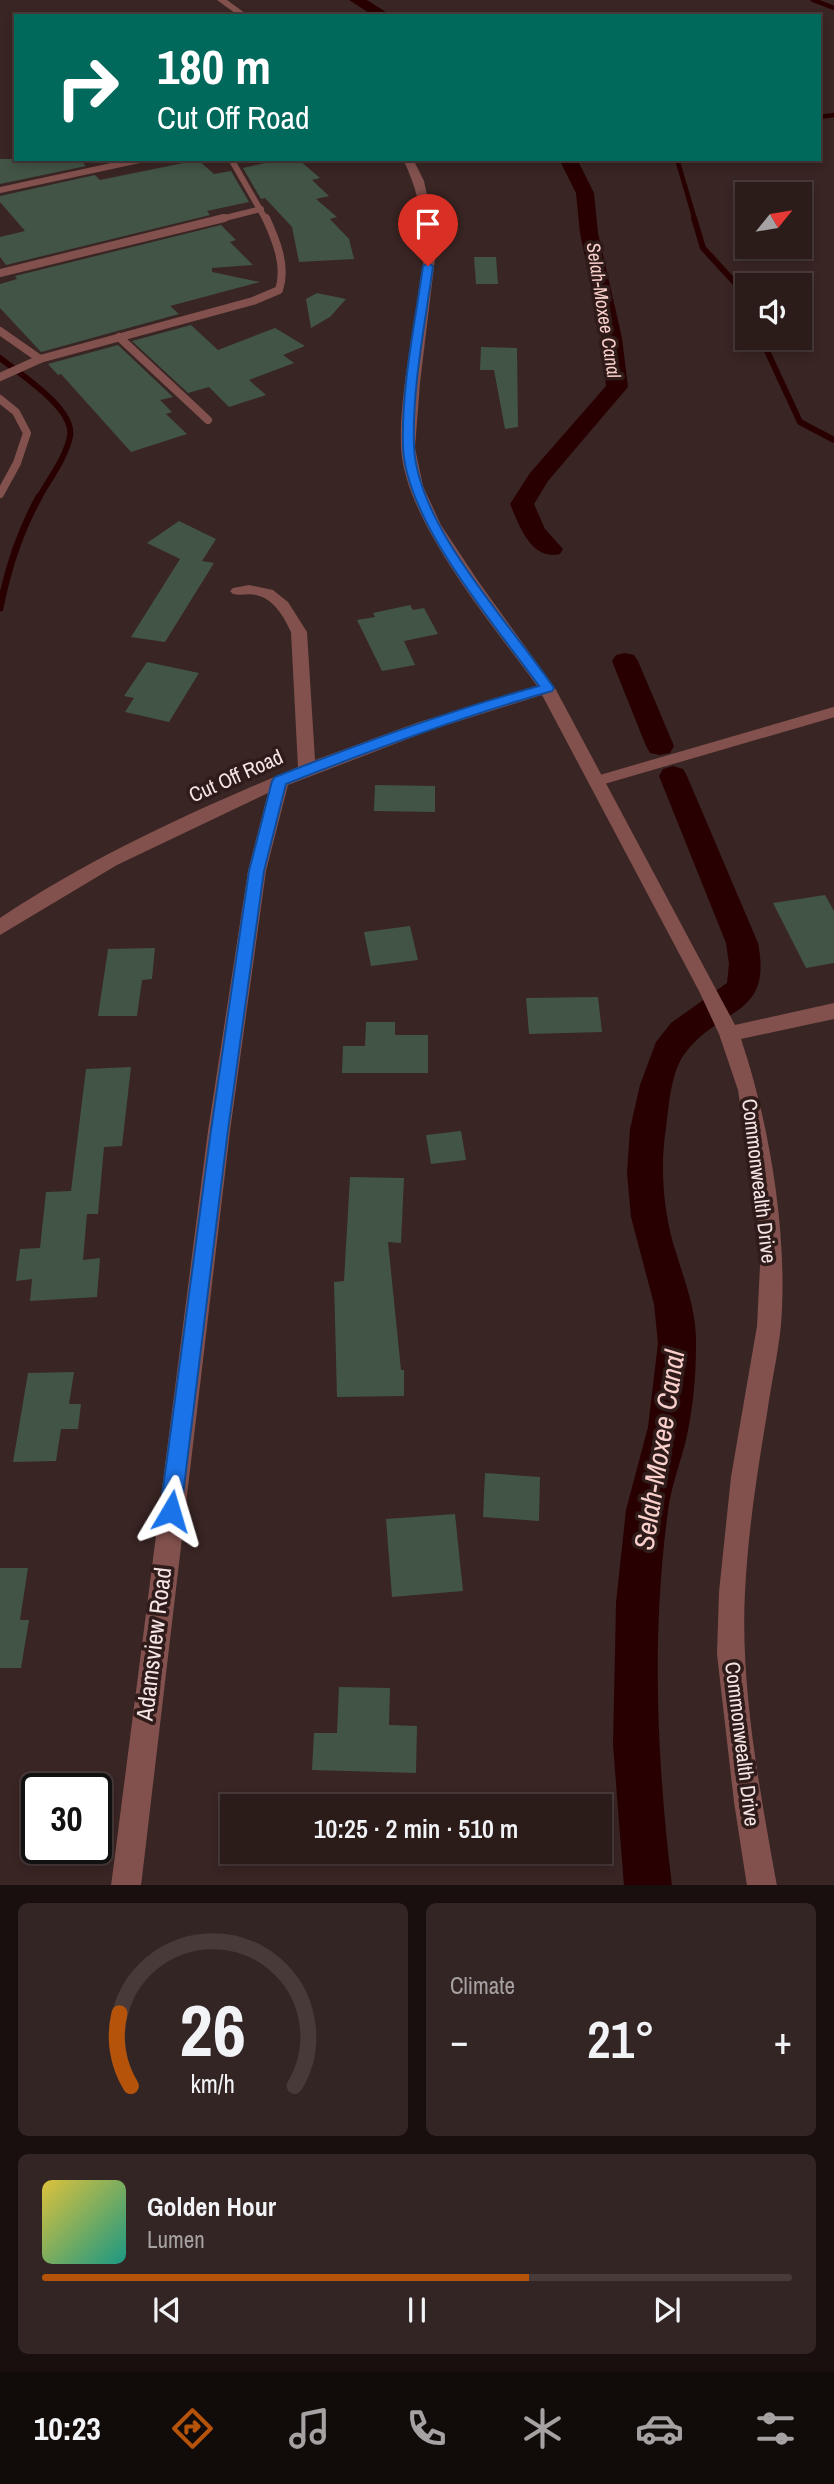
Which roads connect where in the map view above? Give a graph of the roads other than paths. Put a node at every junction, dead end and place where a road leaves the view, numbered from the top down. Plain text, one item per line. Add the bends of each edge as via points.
1 (221, 0) edge
2 (242, 14) edge
3 (135, 161) edge
4 (232, 161) edge
5 (409, 161) edge
6 (0, 190) edge
7 (261, 209) junction
8 (0, 272) edge
9 (0, 331) edge
10 (119, 337) junction
11 (40, 359) junction
12 (0, 377) edge
13 (0, 399) edge
14 (208, 420) dead end
15 (0, 494) edge
16 (238, 591) dead end
17 (547, 688) junction
18 (834, 712) edge
19 (307, 770) junction
20 (280, 781) junction
21 (597, 781) junction
22 (0, 928) edge
23 (834, 1011) edge
24 (726, 1026) junction
25 (125, 1885) edge
26 (762, 1885) edge

1 - 2 street
3 - 6 lane
4 - 7 lane
5 - 17 street, Commonwealth Drive via 419,181 431,242 408,448 416,486 463,571
7 - 8 lane
7 - 10 lane via 282,262 284,279 279,290
9 - 11 lane
10 - 11 lane
10 - 14 lane
11 - 12 lane
13 - 15 lane via 16,412 27,433
16 - 19 street via 262,590 272,596 290,611 299,632
17 - 19 street, Cut Off Road via 460,713
17 - 21 street, Commonwealth Drive
18 - 21 lane
19 - 20 street, Cut Off Road
20 - 22 street, Cut Off Road via 98,867
20 - 25 street, Adamsview Road via 257,871 219,1130
21 - 24 street, Commonwealth Drive
23 - 24 street
24 - 26 street, Commonwealth Drive via 748,1090 772,1247 769,1326 744,1477 731,1617 748,1802

